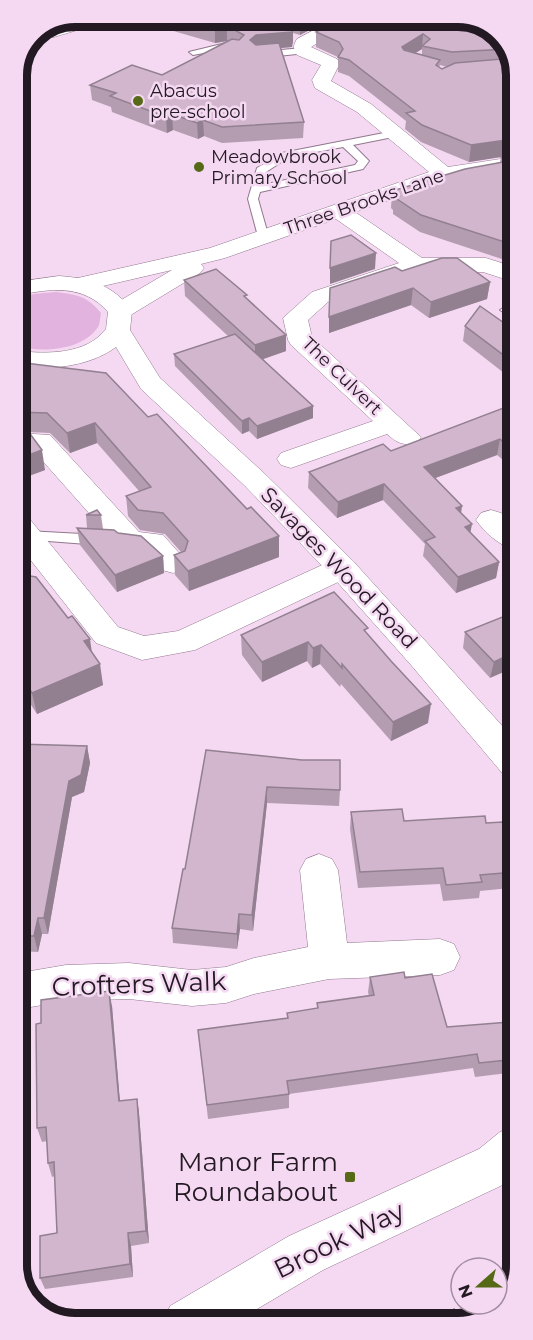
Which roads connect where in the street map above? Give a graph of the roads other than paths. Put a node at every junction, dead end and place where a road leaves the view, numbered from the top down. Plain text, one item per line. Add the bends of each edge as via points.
1 (332, 27) edge
2 (303, 43) junction
3 (238, 50) edge
4 (193, 52) dead end
5 (256, 55) edge
6 (394, 134) junction
7 (345, 143) junction
8 (506, 164) edge
9 (444, 174) junction
10 (255, 190) junction
11 (337, 210) junction
12 (263, 238) junction
13 (217, 253) junction
14 (417, 264) junction
15 (506, 272) edge
16 (27, 276) edge
17 (52, 283) junction
18 (77, 285) junction
19 (27, 287) edge
20 (119, 320) junction
21 (79, 356) junction
22 (27, 359) edge
23 (150, 383) junction
24 (27, 441) edge
25 (291, 459) dead end
26 (491, 520) dead end
27 (506, 532) edge
28 (27, 540) edge
29 (131, 541) junction
30 (27, 542) edge
31 (173, 563) edge
32 (342, 568) junction
33 (506, 754) edge
34 (319, 870) dead end
35 (440, 957) dead end
36 (329, 961) junction
37 (27, 990) edge
38 (506, 1159) edge
39 (204, 1313) edge

1 - 2 street
2 - 5 lane
2 - 6 street via 331,63 322,84 364,108
3 - 4 lane via 226,46
6 - 7 lane
6 - 9 street
7 - 10 lane via 286,155 261,170
7 - 10 lane via 364,161 359,167
8 - 9 street, Three Brooks Lane
9 - 11 street, Three Brooks Lane
10 - 12 lane via 253,199
11 - 12 street, Three Brooks Lane
11 - 14 street
12 - 13 street, Three Brooks Lane
13 - 18 street, Three Brooks Lane
13 - 20 street, Three Brooks Lane
14 - 15 street, The Culvert via 486,266
14 - 25 street, The Culvert via 320,297 295,318 300,340 400,430
16 - 17 street
17 - 18 street
17 - 19 street
18 - 20 street, Savages Wood Road via 112,299
20 - 21 street, Three Brooks Lane via 103,344
20 - 23 street, Savages Wood Road
21 - 22 street
21 - 23 street, Savages Wood Road
23 - 32 street, Savages Wood Road via 255,480
24 - 29 street via 40,441
26 - 27 street
28 - 29 lane
29 - 31 street via 152,542
30 - 32 street via 106,635 142,648 184,642
32 - 33 street, Savages Wood Road
34 - 36 street
35 - 36 street, Crofters Walk
36 - 37 street, Crofters Walk via 226,985 192,988 129,981 66,982
38 - 39 street, Brook Way via 306,1253

